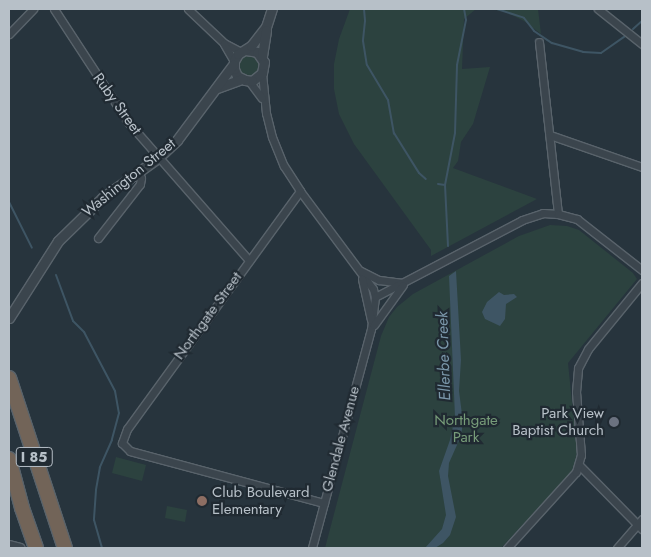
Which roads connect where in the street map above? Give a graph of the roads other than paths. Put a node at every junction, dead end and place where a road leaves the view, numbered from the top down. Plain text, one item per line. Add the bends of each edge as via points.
1 (33, 9) edge
2 (54, 9) edge
3 (188, 9) edge
4 (272, 9) edge
5 (598, 9) edge
6 (266, 27) junction
7 (9, 34) edge
8 (539, 42) dead end
9 (224, 43) junction
10 (642, 44) edge
11 (244, 51) junction
12 (262, 56) junction
13 (233, 63) junction
14 (262, 73) junction
15 (246, 80) junction
16 (217, 88) junction
17 (263, 100) junction
18 (550, 135) junction
19 (158, 158) junction
20 (642, 167) edge
21 (138, 172) junction
22 (300, 191) junction
23 (558, 214) junction
24 (98, 238) dead end
25 (249, 260) junction
26 (358, 269) junction
27 (642, 270) edge
28 (642, 282) edge
29 (404, 283) junction
30 (375, 296) junction
31 (10, 316) edge
32 (371, 329) junction
33 (9, 378) edge
34 (9, 459) edge
35 (579, 465) junction
36 (9, 481) edge
37 (324, 502) junction
38 (22, 508) junction
39 (641, 524) edge
40 (62, 542) edge
41 (9, 545) edge
42 (20, 548) edge
43 (36, 548) edge
44 (312, 548) edge
45 (507, 548) edge
46 (617, 548) edge

1 - 7 street
2 - 19 street, Ruby Street via 105,90
3 - 9 street
4 - 6 street
5 - 10 street
6 - 11 street
6 - 12 street
8 - 18 street
9 - 11 street
9 - 13 street
11 - 12 street via 254,50
11 - 13 street
12 - 14 street via 265,66
13 - 15 street via 235,73
13 - 16 street, Washington Street
14 - 15 street via 256,79
14 - 17 street, Glendale Avenue
15 - 16 street
15 - 17 street, Glendale Avenue
16 - 19 street, Washington Street via 177,140
17 - 22 street, Glendale Avenue via 274,144
18 - 20 street
18 - 23 street
19 - 21 street, Washington Street
19 - 25 street, Ruby Street
21 - 24 street via 140,184
21 - 31 street, Washington Street via 102,198 67,231
22 - 25 street, Northgate Street
22 - 26 street, Glendale Avenue
23 - 27 street via 585,224
23 - 29 street via 543,213 522,220
25 - 37 street, Northgate Street via 127,429 122,443 130,451
26 - 29 street via 379,280
26 - 30 street, Glendale Avenue
26 - 32 street, Glendale Avenue via 366,294
28 - 35 street via 588,349 578,368
29 - 30 street
29 - 32 street, Glendale Avenue
30 - 32 street, Glendale Avenue
32 - 37 street, Glendale Avenue
33 - 40 highway, I 85
34 - 38 highway, I 85
35 - 39 street
35 - 45 street via 567,484
36 - 38 highway
37 - 44 street, Glendale Avenue
38 - 43 highway, I 85
39 - 46 street
41 - 42 street

